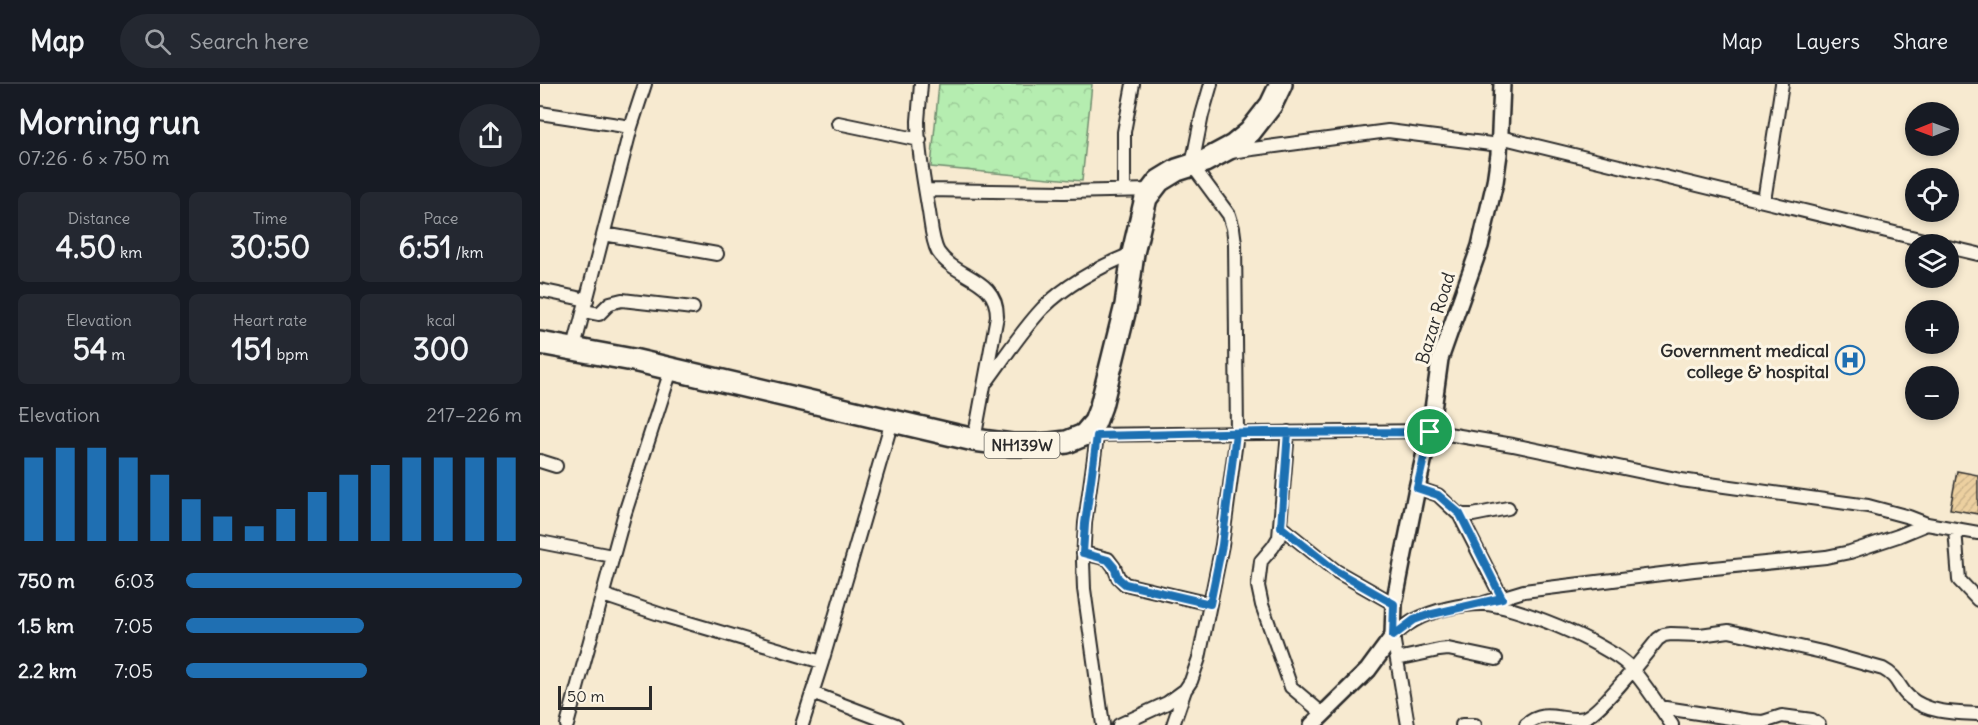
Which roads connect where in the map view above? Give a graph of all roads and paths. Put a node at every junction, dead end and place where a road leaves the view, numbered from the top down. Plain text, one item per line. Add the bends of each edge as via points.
1 (645, 84) edge
2 (921, 84) edge
3 (1133, 84) edge
4 (1211, 84) edge
5 (1281, 84) edge
6 (1502, 84) edge
7 (1782, 84) edge
8 (540, 113) edge
9 (838, 123) dead end
10 (631, 127) junction
11 (920, 140) junction
12 (1499, 141) junction
13 (1218, 153) junction
14 (1192, 165) junction
15 (926, 190) junction
16 (1124, 190) junction
17 (1152, 190) junction
18 (1764, 201) junction
19 (604, 234) junction
20 (1905, 235) edge
21 (1959, 250) edge
22 (1133, 253) junction
23 (717, 254) dead end
24 (1978, 254) edge
25 (540, 290) edge
26 (586, 306) junction
27 (693, 308) dead end
28 (540, 343) edge
29 (574, 348) junction
30 (671, 370) junction
31 (985, 385) junction
32 (892, 421) junction
33 (1288, 432) junction
34 (1430, 432) junction
35 (1236, 433) junction
36 (1090, 436) junction
37 (974, 440) junction
38 (540, 462) edge
39 (556, 466) dead end
40 (1417, 488) junction
41 (1508, 508) dead end
42 (1460, 514) junction
43 (1927, 524) junction
44 (1281, 527) junction
45 (1955, 529) junction
46 (1978, 533) edge
47 (540, 542) edge
48 (1083, 553) junction
49 (612, 556) junction
50 (603, 595) junction
51 (1502, 598) junction
52 (1978, 600) edge
53 (1484, 603) junction
54 (1210, 604) junction
55 (1394, 604) junction
56 (1393, 636) junction
57 (1397, 658) junction
58 (1496, 659) dead end
59 (822, 662) junction
60 (1632, 669) junction
61 (1185, 690) junction
62 (812, 693) junction
63 (1659, 707) junction
64 (1323, 714) junction
65 (1978, 714) edge
66 (1564, 721) edge
67 (889, 724) edge
68 (567, 725) edge
69 (802, 725) edge
70 (1103, 725) edge
71 (1119, 725) edge
72 (1173, 725) edge
73 (1312, 725) edge
74 (1408, 725) edge
75 (1462, 725) edge
76 (1475, 725) edge
77 (1526, 725) edge
78 (1672, 725) edge
79 (1819, 725) edge

1 - 10 street
2 - 11 street
3 - 16 street via 1123,140
4 - 14 street
5 - 13 highway, NH139W via 1250,132
6 - 12 street, Bazar Road
7 - 18 street
8 - 10 street
9 - 11 street
10 - 19 street
11 - 15 street
12 - 13 street via 1388,131
12 - 18 street
12 - 34 street, Bazar Road via 1495,182 1480,246 1440,359
13 - 14 highway, NH139W
14 - 17 highway, NH139W via 1159,181
14 - 35 street via 1229,216 1233,228
15 - 16 street
15 - 31 street via 937,250 950,264 985,286 997,304
16 - 17 street
17 - 22 highway, NH139W via 1146,198
18 - 20 street
19 - 23 street
19 - 26 street
21 - 24 street
22 - 31 street via 1096,270 1044,308
22 - 36 highway, NH139W via 1126,305
25 - 26 street
26 - 27 street via 599,314 610,303 622,300
26 - 29 street
28 - 29 highway, NH139W
29 - 30 highway, NH139W
30 - 32 highway, NH139W
30 - 49 street
31 - 37 street
32 - 37 highway, NH139W
32 - 59 street
33 - 34 street
33 - 35 street
33 - 44 street
34 - 40 street, Bazar Road
34 - 43 street via 1681,480 1868,506
35 - 36 street
35 - 54 street
36 - 37 highway, NH139W via 1042,445
36 - 48 street
38 - 39 street
40 - 42 street via 1438,495
40 - 55 street, Bazar Road
41 - 42 street
42 - 51 street
43 - 45 street
43 - 51 street via 1826,557 1524,591
44 - 55 street via 1336,571
44 - 64 street via 1273,548 1261,561 1258,586 1262,605 1291,687
45 - 46 street
45 - 52 street via 1959,580
47 - 49 street
48 - 54 street via 1108,560 1125,584
48 - 70 street via 1084,589
49 - 50 street
50 - 59 street
50 - 68 street
51 - 53 street
53 - 56 street via 1414,620
53 - 60 street via 1588,639
54 - 61 street via 1199,658
55 - 56 street, Bazar Road
56 - 57 street, Bazar Road
56 - 64 street via 1368,670
57 - 58 street via 1448,649
57 - 74 street, Bazar Road
59 - 62 street
60 - 63 street
60 - 65 street via 1664,635 1729,631 1883,669 1893,674 1910,698 1922,705 1944,712
60 - 66 street via 1592,715
61 - 71 street via 1167,703
61 - 72 street
62 - 67 street
62 - 69 street
63 - 78 street
63 - 79 street via 1763,722 1782,716 1812,720
64 - 73 street
66 - 77 street via 1540,716
75 - 76 street

